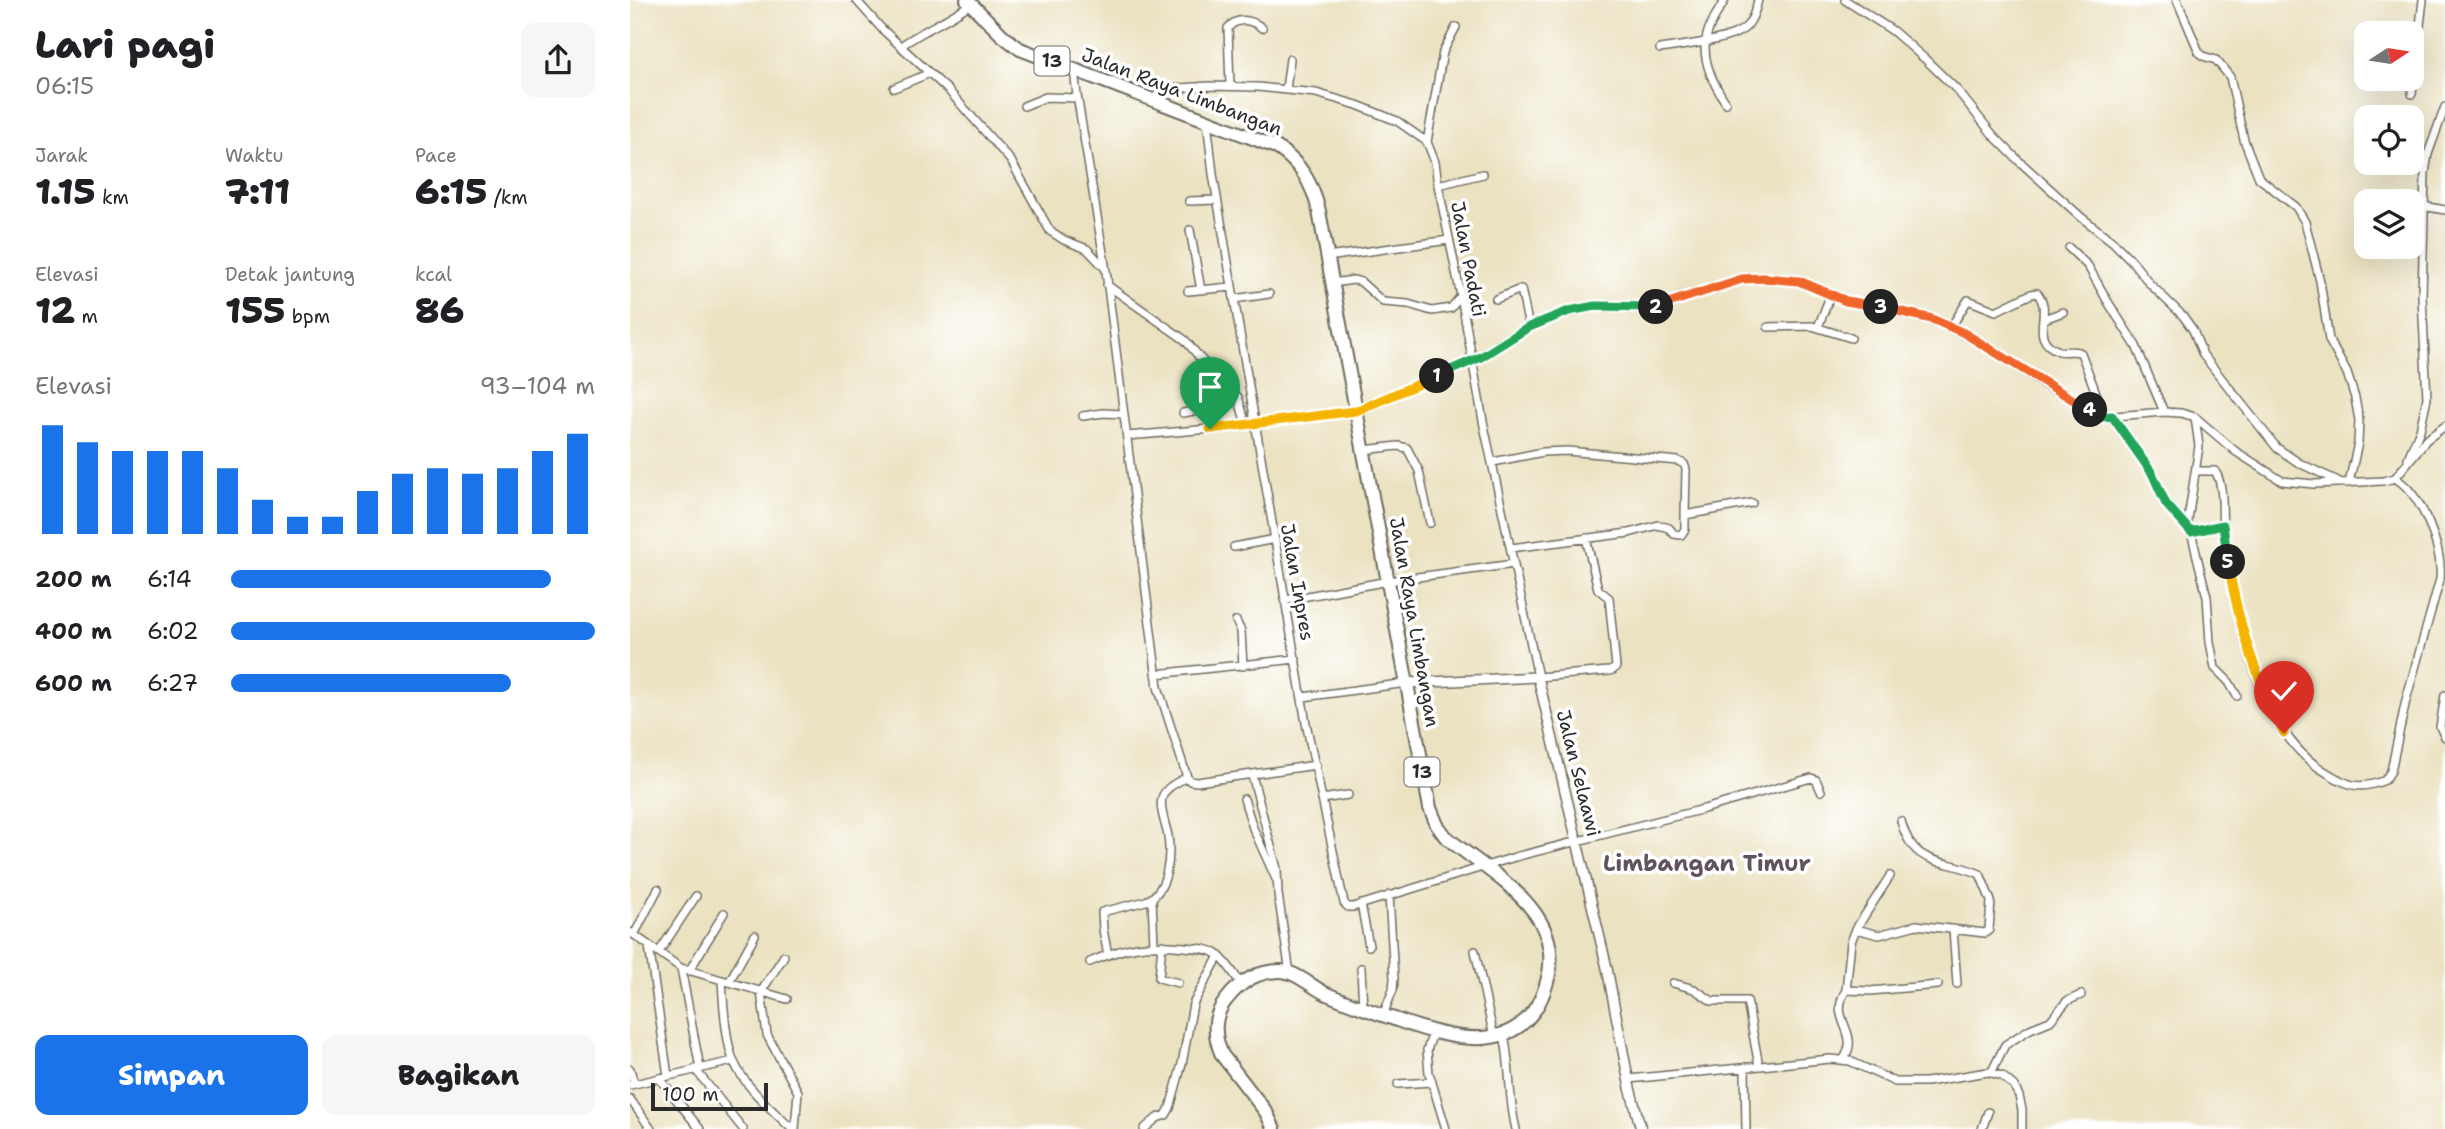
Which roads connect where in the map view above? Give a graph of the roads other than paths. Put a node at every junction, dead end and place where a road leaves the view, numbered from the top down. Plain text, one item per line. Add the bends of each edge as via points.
1 (856, 0) edge
2 (1725, 0) edge
3 (1758, 0) edge
4 (1845, 0) edge
5 (2177, 0) edge
6 (2423, 0) edge
7 (969, 2) edge
8 (1456, 27) dead end
9 (1262, 28) dead end
10 (1705, 41) junction
11 (901, 46) junction
12 (1660, 49) dead end
13 (1290, 59) dead end
14 (1074, 70) junction
15 (930, 73) junction
16 (1230, 86) junction
17 (894, 88) dead end
18 (1286, 89) junction
19 (2412, 94) dead end
20 (1077, 98) junction
21 (1152, 100) junction
22 (1726, 103) dead end
23 (1024, 106) dead end
24 (2445, 107) edge
25 (1207, 120) junction
26 (1427, 142) junction
27 (1483, 174) dead end
28 (1438, 185) junction
29 (2424, 196) edge
30 (1217, 200) junction
31 (1189, 201) dead end
32 (2424, 206) edge
33 (2445, 210) edge
34 (1190, 230) dead end
35 (1449, 240) junction
36 (2069, 248) dead end
37 (1326, 257) junction
38 (2422, 259) edge
39 (1106, 269) junction
40 (1107, 283) junction
41 (1331, 283) junction
42 (1232, 287) junction
43 (1201, 290) junction
44 (1188, 291) dead end
45 (1269, 294) dead end
46 (1830, 294) junction
47 (1461, 296) junction
48 (1234, 299) junction
49 (1496, 299) dead end
50 (2063, 312) dead end
51 (2044, 318) junction
52 (1529, 327) junction
53 (1768, 327) dead end
54 (1818, 327) junction
55 (1951, 327) junction
56 (1851, 338) dead end
57 (1472, 361) junction
58 (1356, 411) junction
59 (2164, 412) junction
60 (1183, 413) dead end
61 (1124, 414) junction
62 (1083, 416) dead end
63 (2108, 417) junction
64 (2195, 417) junction
65 (1255, 422) junction
66 (1246, 424) junction
67 (2445, 426) edge
68 (1220, 428) junction
69 (1127, 436) junction
70 (1364, 450) junction
71 (1493, 462) junction
72 (2404, 469) junction
73 (2196, 471) junction
74 (2395, 478) junction
75 (2346, 483) junction
76 (1752, 503) dead end
77 (1685, 515) junction
78 (1430, 523) dead end
79 (2223, 525) junction
80 (2189, 530) junction
81 (1586, 538) junction
82 (1275, 539) junction
83 (1234, 547) dead end
84 (1511, 548) junction
85 (1514, 564) junction
86 (2443, 567) edge
87 (1388, 581) junction
88 (2442, 582) edge
89 (1286, 600) junction
90 (1236, 621) dead end
91 (1296, 659) junction
92 (1243, 666) junction
93 (1156, 674) junction
94 (1538, 677) junction
95 (1407, 684) junction
96 (2445, 695) edge
97 (2237, 696) dead end
98 (1303, 697) junction
99 (2445, 737) edge
100 (1316, 765) junction
101 (1252, 775) junction
102 (1187, 778) junction
103 (1821, 790) dead end
104 (1348, 795) dead end
105 (1244, 799) dead end
106 (1322, 799) junction
107 (1901, 821) dead end
108 (1578, 841) junction
109 (1482, 866) junction
110 (1890, 876) dead end
111 (1277, 880) junction
112 (658, 889) dead end
113 (1389, 895) junction
114 (695, 896) dead end
115 (1152, 899) junction
116 (1361, 904) junction
117 (724, 913) dead end
118 (1856, 929) junction
119 (1952, 929) junction
120 (632, 934) edge
121 (755, 935) dead end
122 (1158, 945) junction
123 (649, 946) junction
124 (1369, 946) dead end
125 (1475, 951) dead end
126 (659, 953) junction
127 (1108, 955) junction
128 (784, 956) dead end
129 (1219, 956) junction
130 (1090, 962) dead end
131 (1361, 968) dead end
132 (685, 970) junction
133 (1290, 974) junction
134 (725, 981) junction
135 (1178, 983) dead end
136 (1673, 983) dead end
137 (1241, 984) junction
138 (1957, 984) dead end
139 (1938, 985) dead end
140 (1846, 990) junction
141 (761, 992) junction
142 (2081, 995) dead end
143 (787, 999) dead end
144 (1363, 1008) junction
145 (1383, 1015) junction
146 (1433, 1033) junction
147 (1499, 1036) junction
148 (1843, 1059) junction
149 (733, 1060) junction
150 (1759, 1066) junction
151 (1745, 1067) junction
152 (630, 1069) edge
153 (697, 1069) junction
154 (1991, 1073) junction
155 (664, 1077) junction
156 (1629, 1079) junction
157 (1432, 1082) junction
158 (632, 1084) edge
159 (1398, 1084) dead end
160 (630, 1099) edge
161 (1988, 1112) dead end
162 (651, 1129) edge
163 (700, 1129) edge
164 (743, 1129) edge
165 (793, 1129) edge
166 (1144, 1129) edge
167 (1274, 1129) edge
168 (1446, 1129) edge
169 (1516, 1129) edge
170 (1641, 1129) edge
171 (1746, 1129) edge
172 (1982, 1129) edge
173 (2022, 1129) edge

1 - 11 street
2 - 10 street
3 - 10 street via 1746,26
4 - 75 street via 1893,31 1925,59 2019,161 2132,261 2183,316 2203,355 2277,448
5 - 75 street via 2199,52 2216,60 2230,77 2254,168 2266,184 2296,207 2305,222 2329,341 2347,373 2357,409 2358,443
6 - 19 street
7 - 11 street via 954,16
7 - 14 highway, Jalan Raya Limbangan / 13 via 1020,49
8 - 26 street via 1443,52
9 - 16 street via 1248,20 1228,28
10 - 12 street
10 - 22 street via 1710,72
11 - 15 street
13 - 18 street
14 - 20 street
14 - 21 highway, Jalan Raya Limbangan / 13
15 - 17 street
15 - 39 street via 1010,161 1050,231 1087,248
16 - 18 street
16 - 21 street via 1167,89
18 - 26 street via 1357,105 1397,121
20 - 23 street via 1046,97
20 - 39 street
21 - 25 highway, Jalan Raya Limbangan / 13
24 - 29 street via 2428,154
25 - 30 street, Jalan Inpres
25 - 37 highway, Jalan Raya Limbangan / 13 via 1276,147 1299,165 1316,198
26 - 28 street, Jalan Padati
27 - 28 street
28 - 35 street, Jalan Padati
30 - 31 street
30 - 42 street, Jalan Inpres
32 - 33 street
34 - 43 street
35 - 37 street
35 - 47 street, Jalan Padati
36 - 59 street via 2088,266 2136,346
37 - 41 highway, Jalan Raya Limbangan / 13
38 - 72 street via 2427,398
39 - 40 street
40 - 61 street
40 - 66 street via 1185,340 1238,397
41 - 47 street via 1354,280 1383,302 1432,311 1451,308
41 - 58 highway, Jalan Raya Limbangan / 13
42 - 43 street
42 - 48 street, Jalan Inpres
43 - 44 street
45 - 48 street
46 - 52 street via 1799,281 1752,278 1654,308 1580,308
46 - 54 street
46 - 55 street via 1914,313
47 - 57 street, Jalan Padati
48 - 65 street, Jalan Inpres
49 - 52 street via 1521,289
50 - 51 street
51 - 55 street via 2042,299 2033,293 1996,311 1968,300
51 - 63 street via 2040,328 2046,341 2059,351 2076,350 2084,357 2093,390
52 - 57 street
53 - 54 street
54 - 56 street
55 - 63 street
57 - 58 street
57 - 71 street, Jalan Padati
58 - 65 street
58 - 70 highway, Jalan Raya Limbangan / 13
59 - 63 street
59 - 64 street
60 - 68 street via 1210,408
61 - 62 street
61 - 69 street
63 - 80 street via 2152,473 2166,504
64 - 73 street via 2199,438
64 - 75 street via 2235,451 2282,481
65 - 66 street
65 - 82 street, Jalan Inpres
66 - 68 street
67 - 72 street via 2426,440
68 - 69 street
69 - 93 street
70 - 78 street via 1398,446 1412,453
70 - 87 highway, Jalan Raya Limbangan / 13
71 - 77 street via 1567,451 1678,461 1686,469
71 - 84 street, Jalan Padati
72 - 74 street
73 - 79 street via 2217,473
73 - 80 street
74 - 75 street
74 - 86 street via 2415,496
76 - 77 street
77 - 81 street via 1681,535 1658,525
79 - 80 street
79 - 88 street via 2243,636 2278,721 2292,745 2349,786 2376,784 2391,771 2406,700
80 - 97 street via 2207,597 2215,668
81 - 84 street
81 - 94 street via 1598,589 1609,598 1616,663 1613,670
82 - 83 street
82 - 89 street, Jalan Inpres
84 - 85 street, Jalan Padati
85 - 87 street
85 - 94 street, Jalan Padati
86 - 88 street
87 - 89 street
87 - 95 highway, Jalan Raya Limbangan / 13
89 - 91 street, Jalan Inpres
90 - 92 street
91 - 92 street
91 - 98 street, Jalan Inpres
92 - 93 street
93 - 102 street
94 - 95 street
94 - 108 street, Jalan Selaawi
95 - 98 street
95 - 109 highway, Jalan Raya Limbangan / 13 via 1430,808 1445,835
96 - 99 street via 2440,727
98 - 100 street, Jalan Inpres
100 - 101 street
100 - 106 street, Jalan Inpres
101 - 102 street via 1197,782
101 - 111 street
102 - 115 street via 1168,789 1161,801 1169,852 1161,888
103 - 108 street via 1811,778
104 - 106 street
105 - 111 street
106 - 116 street, Jalan Inpres via 1344,903 1348,907
107 - 119 street via 1907,840 1918,852 1983,877 1991,901 1989,930
108 - 109 street
108 - 156 street, Jalan Selaawi
109 - 113 street
109 - 147 highway, Jalan Raya Limbangan / 13 via 1523,898 1540,918 1550,957 1539,1004 1527,1020
110 - 118 street
111 - 133 street
112 - 120 street
113 - 116 street
113 - 145 street via 1394,978
114 - 126 street
115 - 122 street
115 - 127 street via 1102,912
116 - 124 street
117 - 132 street
118 - 119 street via 1879,935 1911,925
118 - 140 street
119 - 138 street
120 - 123 street
121 - 134 street
122 - 127 street
122 - 129 street via 1208,950
122 - 135 street via 1159,978
123 - 126 street
123 - 155 street
125 - 147 street
126 - 132 street
127 - 130 street
128 - 141 street
129 - 137 street
129 - 166 street via 1193,1004 1170,1108
131 - 144 street
132 - 134 street
132 - 153 street
133 - 137 highway via 1269,972
133 - 144 highway
134 - 141 street
134 - 149 street via 722,998
136 - 150 street via 1712,1002 1747,1002
137 - 167 highway via 1222,1005 1216,1037 1222,1055
139 - 140 street
140 - 148 street via 1841,1020 1851,1044
141 - 143 street
141 - 165 street via 767,1035 798,1092
142 - 154 street via 2067,1001 2050,1021 2006,1045
144 - 145 highway
145 - 146 highway
146 - 147 highway via 1465,1039
146 - 157 street via 1427,1050
147 - 169 street via 1509,1058
148 - 150 street
148 - 154 street via 1895,1082
149 - 153 street
149 - 165 street
150 - 151 street
151 - 156 street
151 - 171 street
152 - 158 street
153 - 155 street
153 - 164 street
154 - 173 street via 2014,1086
155 - 158 street
155 - 163 street
156 - 170 street, Jalan Selaawi
157 - 159 street
157 - 168 street
160 - 162 street
161 - 172 street

